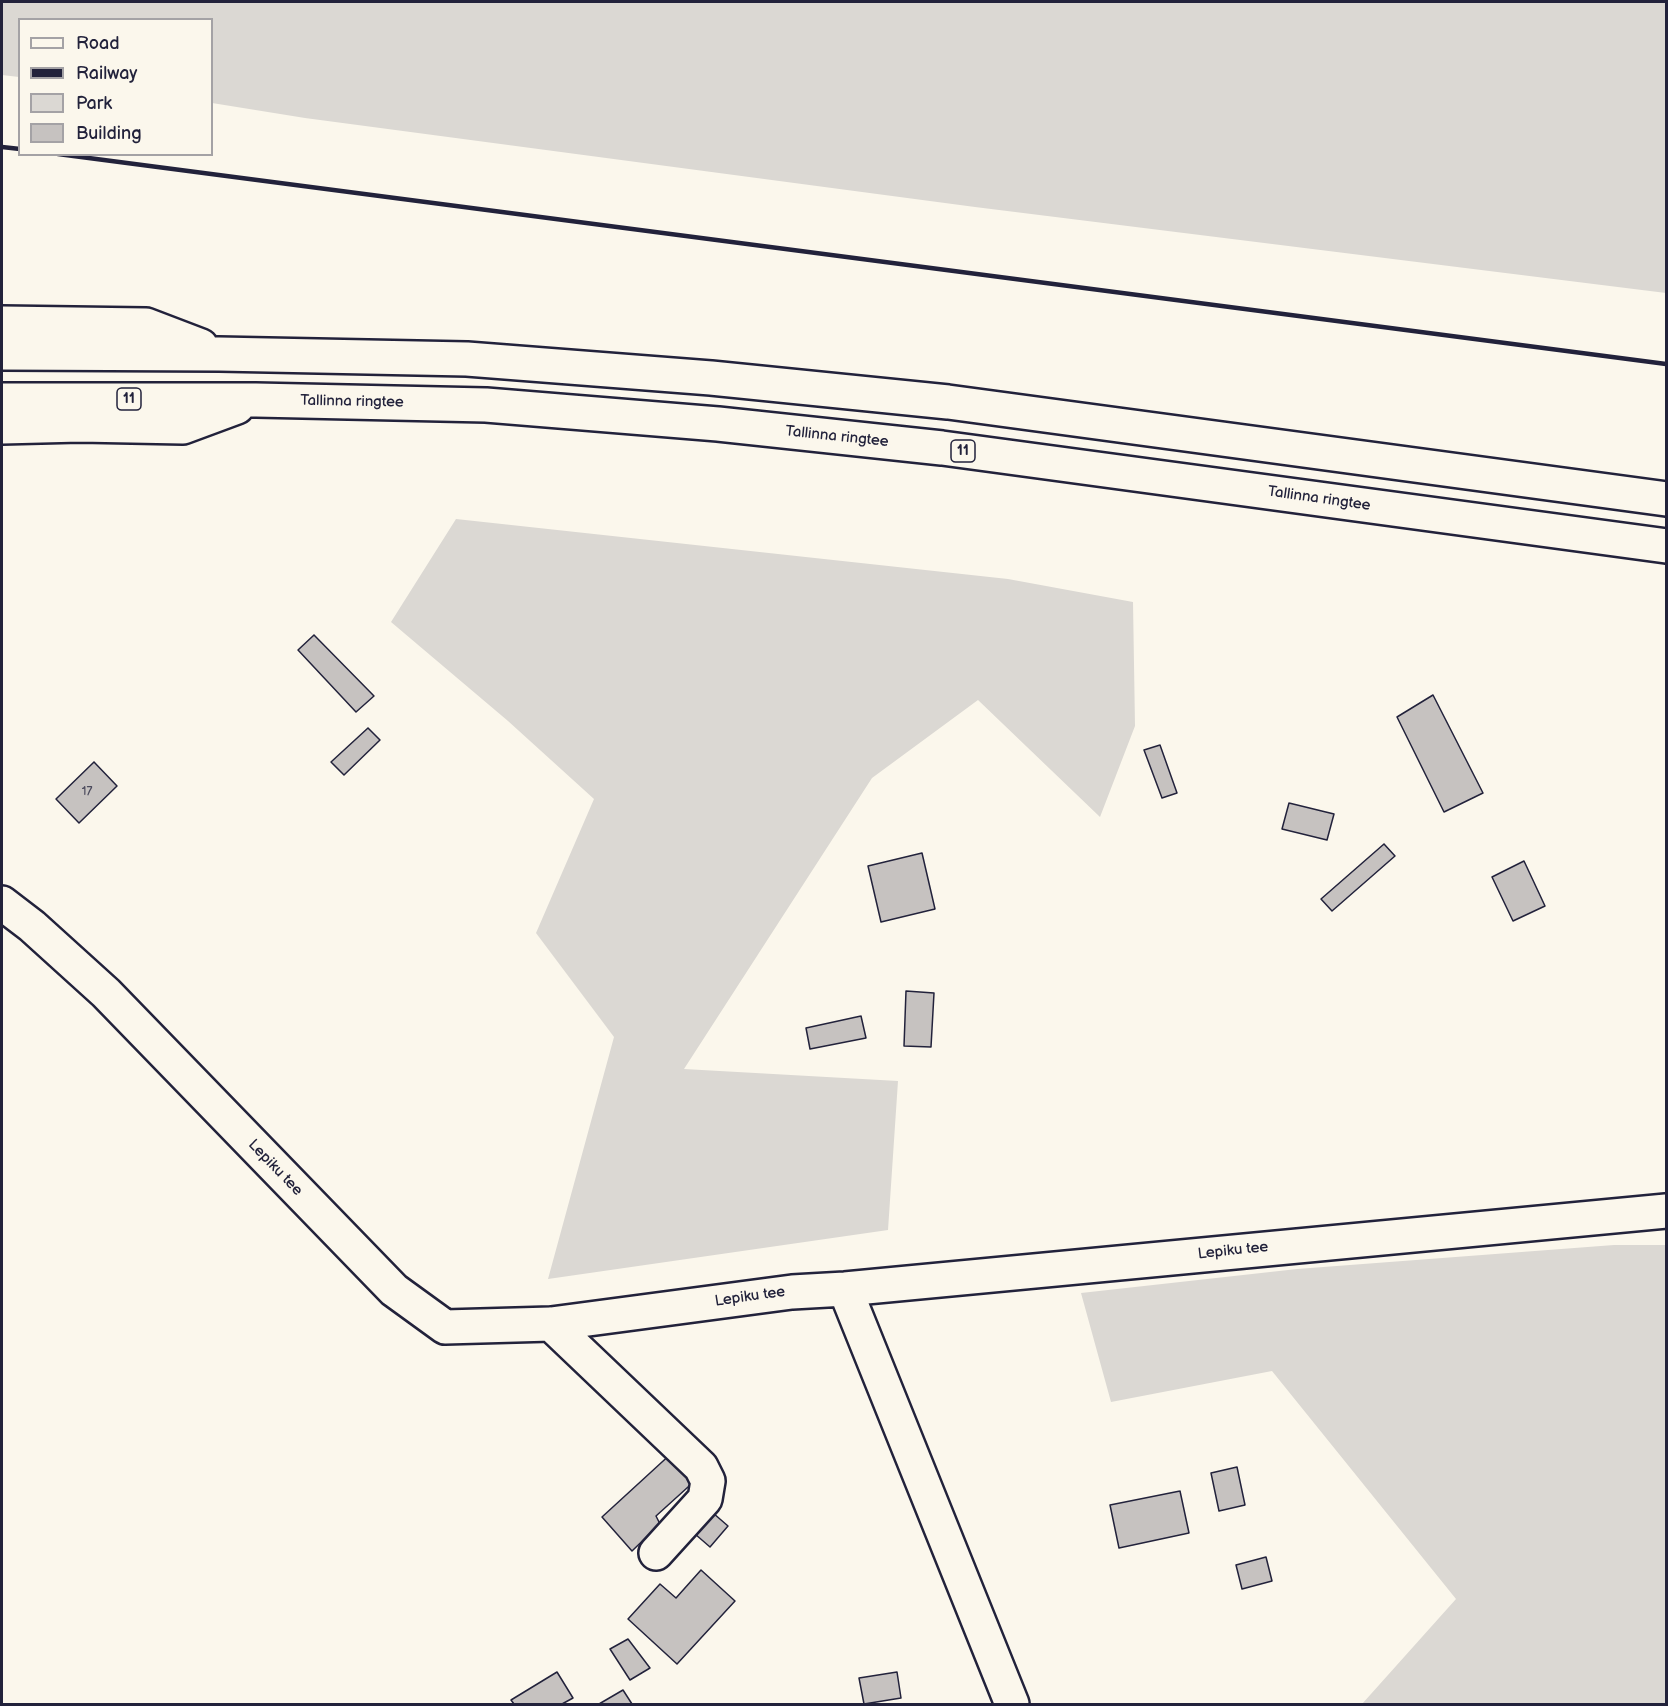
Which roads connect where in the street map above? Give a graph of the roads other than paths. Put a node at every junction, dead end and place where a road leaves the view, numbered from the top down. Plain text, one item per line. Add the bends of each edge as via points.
1 (2, 323) edge
2 (2, 352) edge
3 (219, 354) junction
4 (2, 400) edge
5 (256, 400) junction
6 (2, 427) edge
7 (1666, 499) edge
8 (1666, 546) edge
9 (2, 903) edge
10 (1666, 1211) edge
11 (845, 1289) junction
12 (551, 1324) junction
13 (656, 1553) dead end
14 (1012, 1704) edge

1 - 3 main road via 146,325
2 - 3 main road
3 - 7 main road via 467,359 824,389
4 - 5 main road, Tallinna ringtee / 11
5 - 6 main road via 183,427
5 - 8 main road, Tallinna ringtee / 11 via 486,405 718,424 942,448
9 - 12 main road, Lepiku tee via 106,993 394,1290 445,1327
10 - 11 main road, Lepiku tee
11 - 12 main road, Lepiku tee via 792,1292
11 - 14 main road
12 - 13 main road via 701,1467 708,1481 705,1499

